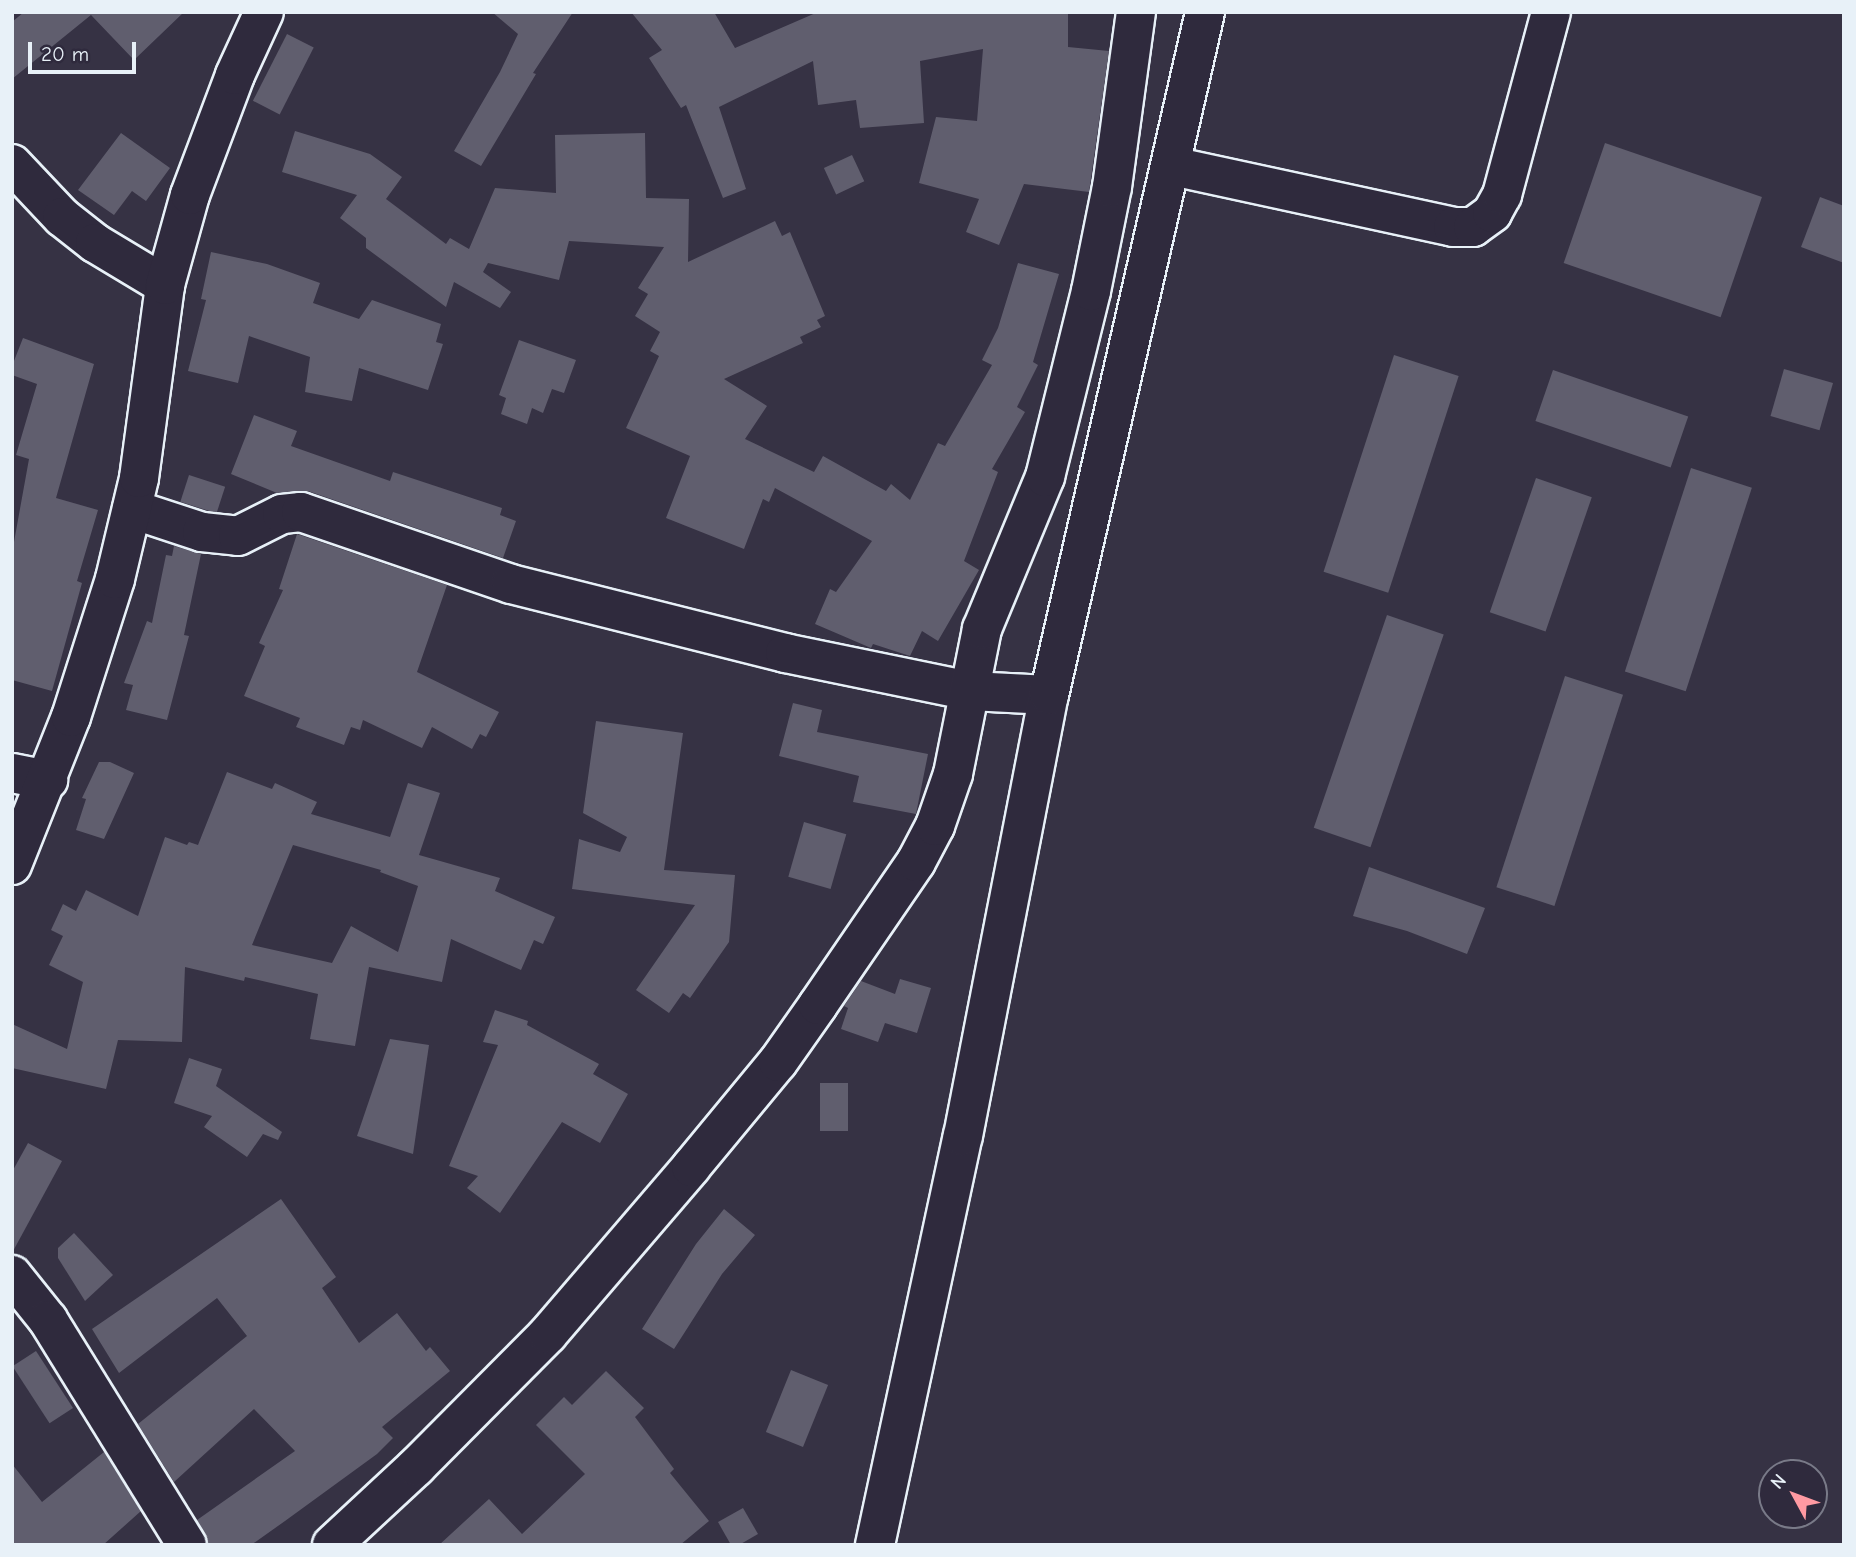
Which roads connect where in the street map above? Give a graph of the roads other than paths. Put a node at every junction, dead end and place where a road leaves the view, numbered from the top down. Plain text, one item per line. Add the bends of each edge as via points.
1 (264, 12) edge
2 (1136, 12) edge
3 (1205, 12) edge
4 (1551, 12) edge
5 (12, 164) edge
6 (1172, 166) junction
7 (165, 285) junction
8 (132, 509) junction
9 (970, 691) junction
10 (1049, 695) junction
11 (30, 776) edge
12 (12, 865) edge
13 (12, 1275) edge
14 (187, 1545) edge
15 (332, 1545) edge
16 (875, 1545) edge

1 - 7 street via 190,194
2 - 9 street via 1112,187 1091,290 1045,477 982,629
3 - 6 street
4 - 6 street via 1502,195 1492,213 1474,227 1452,227
5 - 7 street via 62,217 95,243
6 - 10 street
7 - 8 street
8 - 9 street via 202,532 238,536 282,514 301,512 511,584 785,653
8 - 11 street via 115,579
9 - 10 street
9 - 15 street via 953,774 935,826 880,915 778,1062 548,1334
10 - 16 street via 963,1136
11 - 12 street
13 - 14 street via 48,1320

